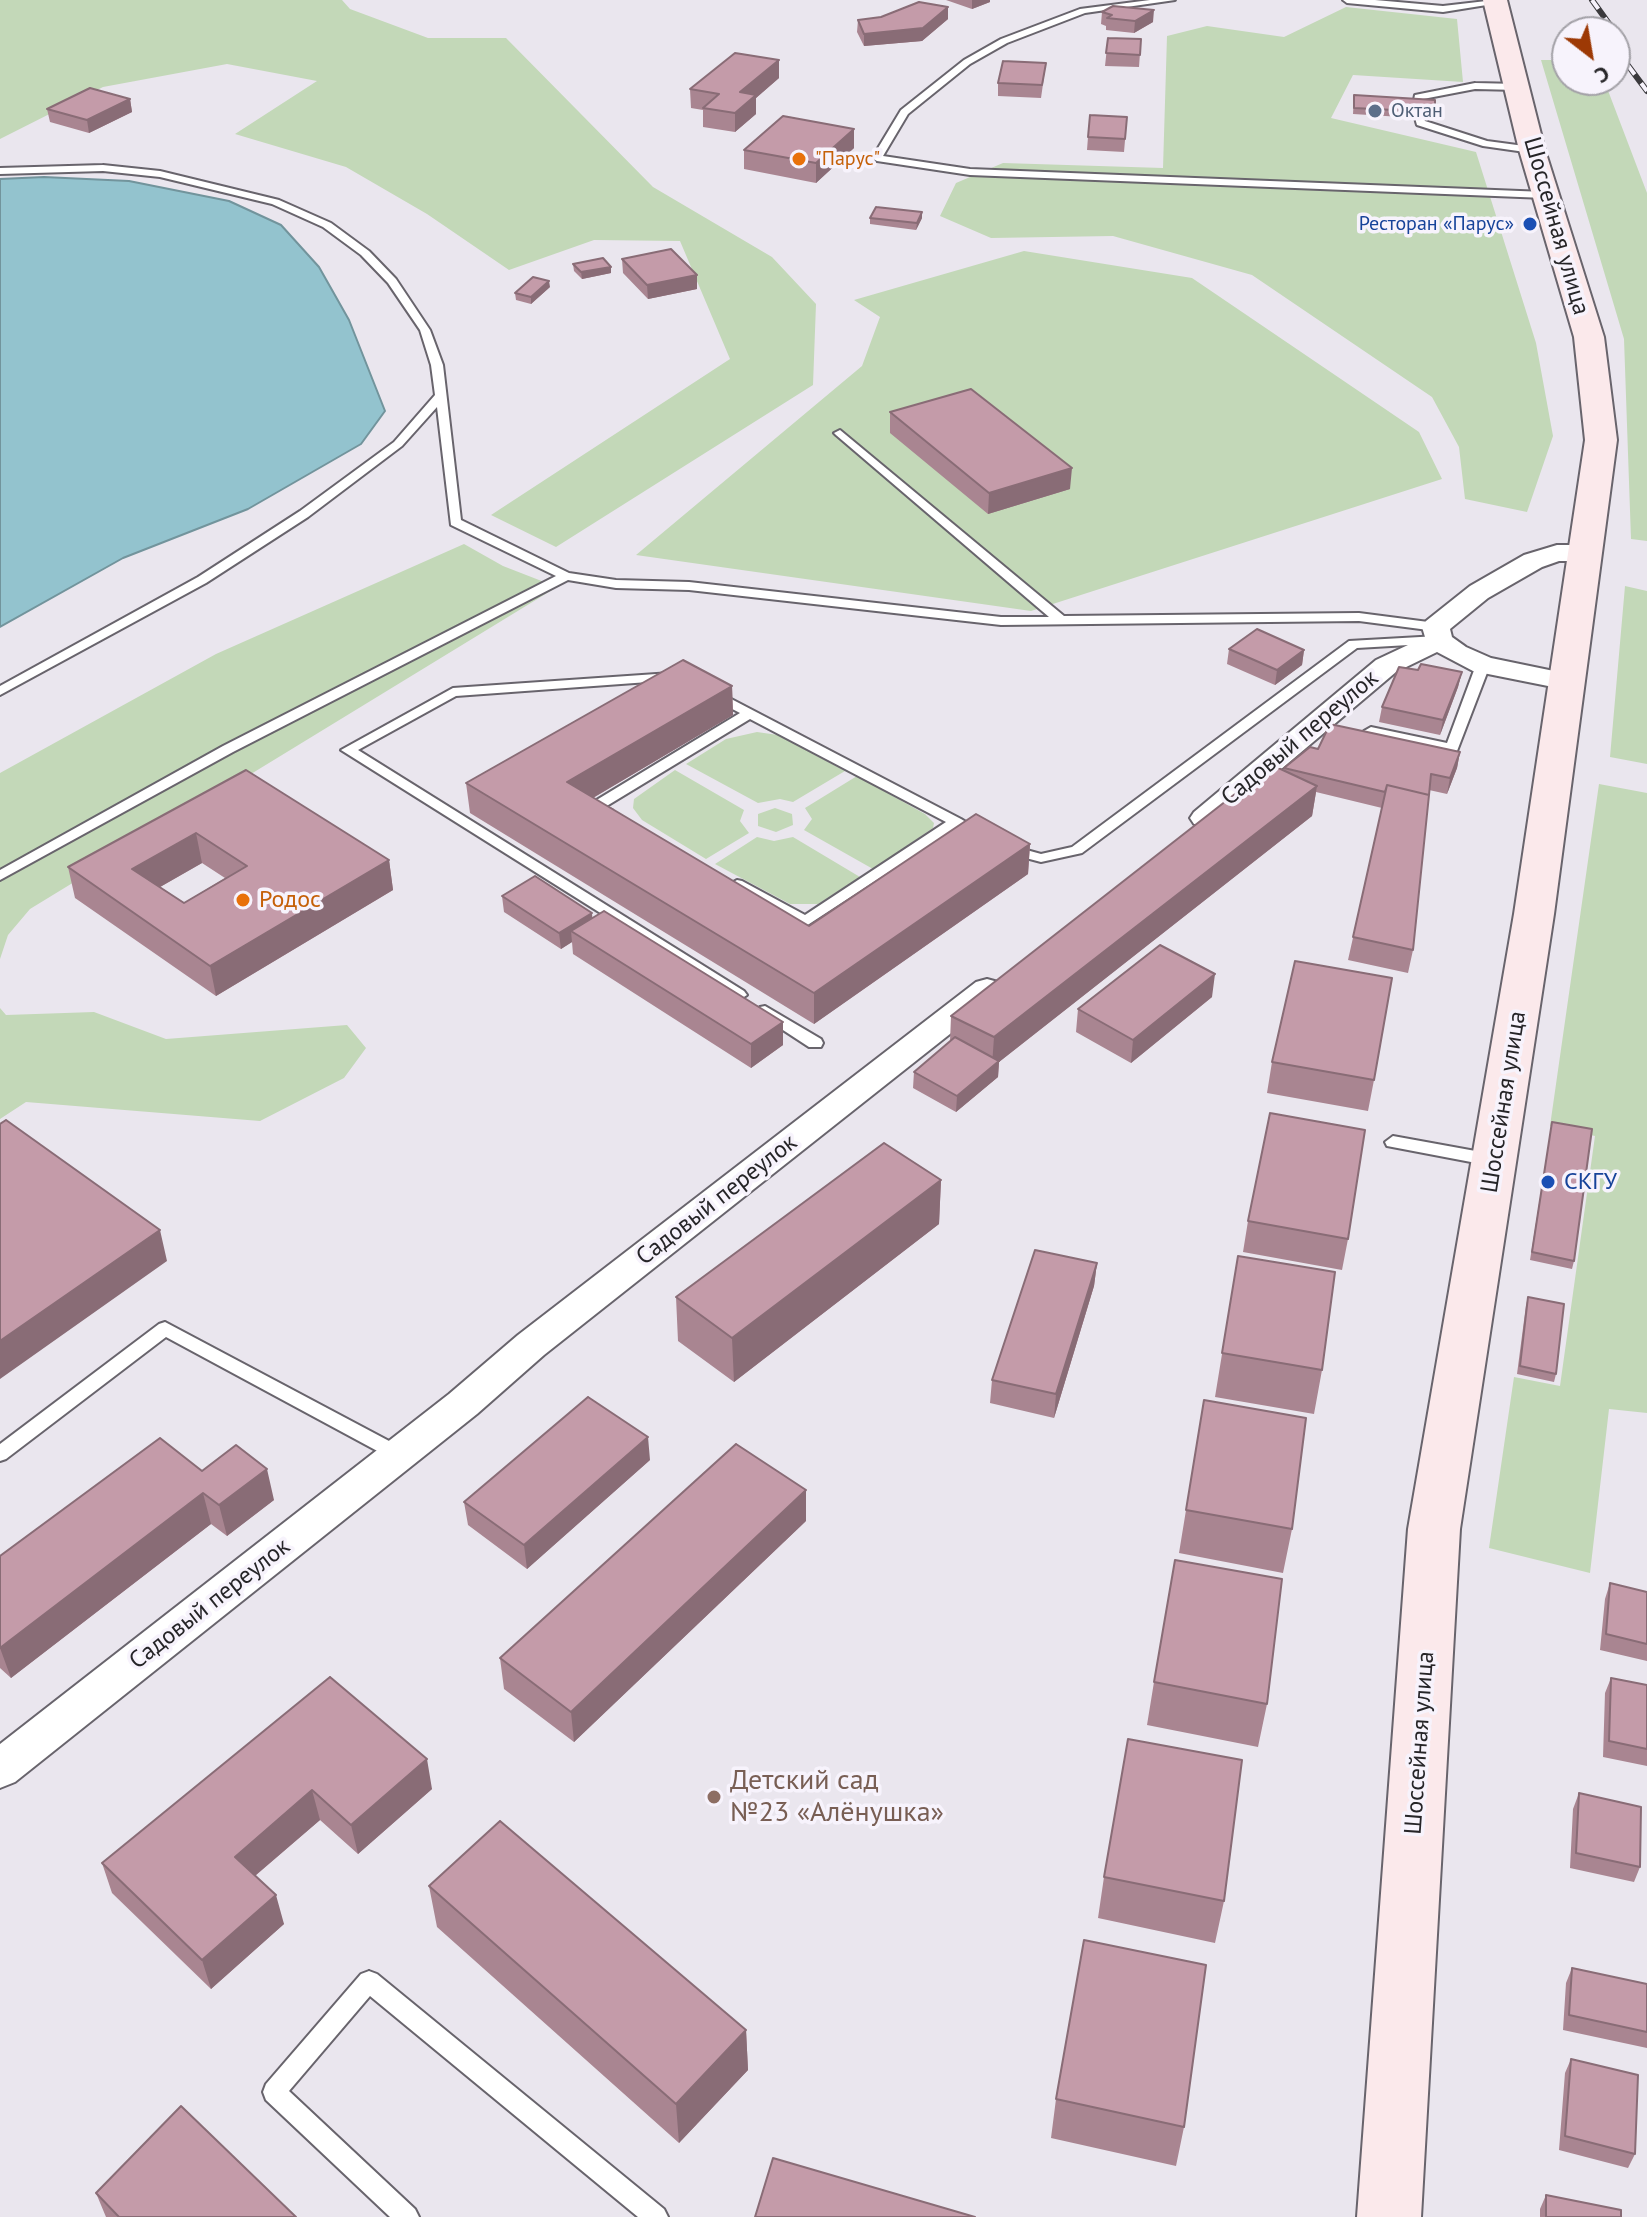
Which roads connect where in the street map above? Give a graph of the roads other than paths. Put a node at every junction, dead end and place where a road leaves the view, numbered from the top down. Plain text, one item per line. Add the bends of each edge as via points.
1 (1171, 0) edge
2 (1347, 0) edge
3 (1495, 2) edge
4 (1518, 87) junction
5 (1418, 105) edge
6 (1420, 118) edge
7 (1532, 150) junction
8 (0, 171) edge
9 (1545, 195) junction
10 (441, 395) junction
11 (840, 433) dead end
12 (1587, 553) junction
13 (566, 576) junction
14 (1062, 621) junction
15 (1437, 634) junction
16 (1483, 665) junction
17 (1568, 682) junction
18 (0, 691) edge
19 (750, 713) junction
20 (1371, 731) edge
21 (622, 821) edge
22 (956, 822) junction
23 (1184, 835) edge
24 (0, 876) edge
25 (728, 879) edge
26 (1016, 967) edge
27 (815, 1043) dead end
28 (1393, 1142) dead end
29 (1494, 1160) junction
30 (0, 1454) edge
31 (400, 1455) junction
32 (0, 1769) edge
33 (407, 2217) edge
34 (656, 2217) edge
35 (1389, 2217) edge

1 - 9 lane via 1083,11 1004,41 967,62 904,112 877,158 970,172
2 - 3 lane via 1443,9
3 - 4 main road, Шоссейная улица
4 - 5 lane via 1475,86 1418,97
4 - 7 main road, Шоссейная улица
6 - 7 lane via 1420,123 1486,144
7 - 9 main road, Шоссейная улица
8 - 10 lane via 103,168 160,174 275,202 327,225 392,281 425,330
9 - 12 main road, Шоссейная улица via 1589,337 1601,440
10 - 13 lane via 455,522
10 - 18 lane via 398,444 304,514 202,580
11 - 14 lane
12 - 15 street, Садовый переулок via 1557,553 1533,561 1479,592
12 - 17 main road, Шоссейная улица
13 - 14 lane via 1001,621
13 - 24 lane via 228,749
14 - 15 lane via 1359,617
15 - 16 street via 1456,653
15 - 22 lane via 1354,644 1077,850 1041,858 1023,855
15 - 23 street, Садовый переулок via 1386,666
16 - 17 street
16 - 20 lane via 1452,748
17 - 29 main road, Шоссейная улица
19 - 21 lane via 595,807
19 - 22 lane
19 - 27 lane via 679,676 453,692 348,750
22 - 25 lane via 806,921
26 - 31 street, Садовый переулок via 531,1345
28 - 29 lane
29 - 35 main road, Шоссейная улица via 1434,1529
30 - 31 lane via 165,1329
31 - 32 street, Садовый переулок
33 - 34 lane via 274,2092 369,1981

